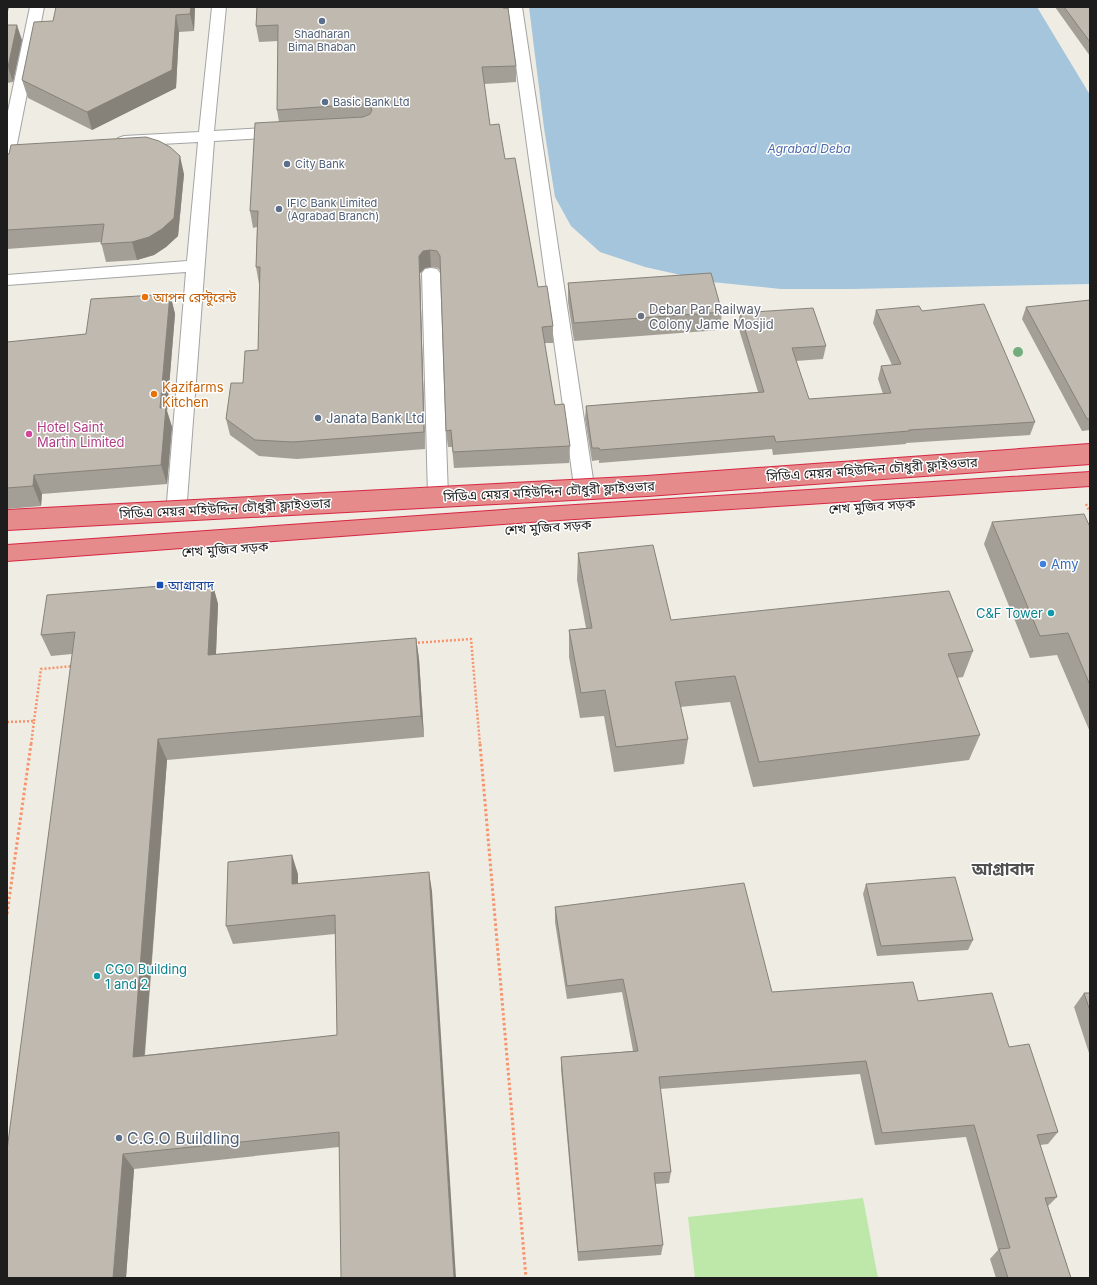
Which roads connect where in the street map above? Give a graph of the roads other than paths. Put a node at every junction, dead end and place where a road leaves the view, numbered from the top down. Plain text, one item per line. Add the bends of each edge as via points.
1 (37, 7) edge
2 (219, 7) edge
3 (515, 7) edge
4 (302, 130) edge
5 (206, 136) junction
6 (111, 142) edge
7 (24, 148) edge
8 (8, 149) edge
9 (196, 266) junction
10 (431, 273) edge
11 (7, 280) edge
12 (1090, 454) edge
13 (1090, 479) edge
14 (584, 486) junction
15 (1090, 492) edge
16 (438, 496) junction
17 (176, 514) junction
18 (7, 520) edge
19 (7, 524) edge
20 (7, 553) edge
21 (7, 564) edge

1 - 8 street
2 - 5 street
3 - 14 street
4 - 5 street
5 - 6 street
5 - 9 street
7 - 8 street
9 - 11 street
9 - 17 street
10 - 16 street
12 - 14 highway
12 - 18 highway, সিডিএ মেয়র মহিউদ্দিন চৌধুরী ফ্লাইওভার, bridge via 648,486
13 - 20 highway
14 - 16 highway
15 - 21 highway, শেখ মুজিব সড়ক
16 - 17 highway
17 - 19 highway

